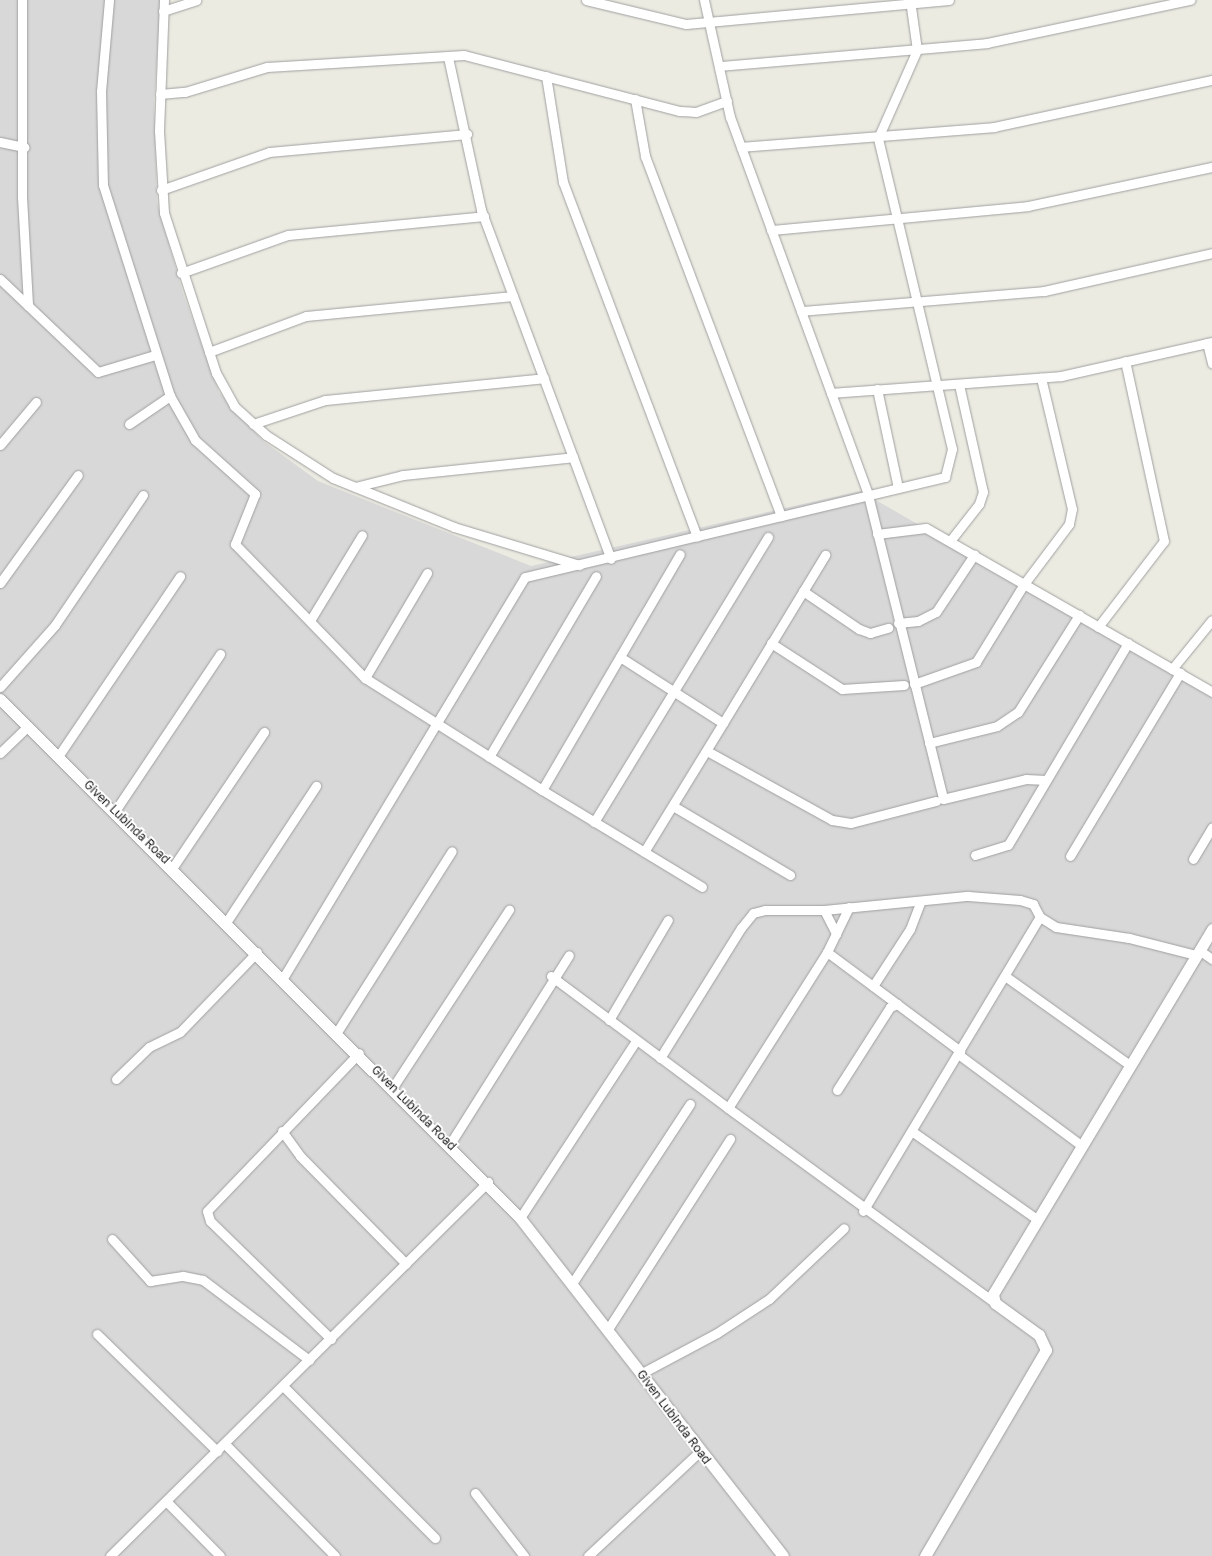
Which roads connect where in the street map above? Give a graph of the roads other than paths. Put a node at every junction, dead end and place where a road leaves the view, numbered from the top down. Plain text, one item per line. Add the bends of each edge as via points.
1 (22, 0) edge
2 (109, 0) edge
3 (164, 0) edge
4 (196, 0) edge
5 (586, 0) edge
6 (704, 0) edge
7 (949, 0) edge
8 (1190, 0) edge
9 (910, 1) edge
10 (162, 11) junction
11 (711, 20) junction
12 (917, 50) junction
13 (448, 57) junction
14 (720, 66) junction
15 (546, 76) junction
16 (1212, 80) edge
17 (160, 94) junction
18 (635, 99) junction
19 (727, 101) junction
20 (879, 133) junction
21 (467, 134) junction
22 (0, 142) edge
23 (24, 147) junction
24 (741, 147) junction
25 (1212, 167) edge
26 (161, 190) junction
27 (484, 216) junction
28 (897, 217) junction
29 (771, 230) junction
30 (1212, 253) edge
31 (181, 274) junction
32 (0, 279) edge
33 (513, 296) junction
34 (917, 303) junction
35 (28, 306) junction
36 (800, 311) junction
37 (1210, 342) edge
38 (208, 352) junction
39 (155, 355) junction
40 (1125, 361) junction
41 (1212, 363) edge
42 (544, 378) junction
43 (1041, 378) junction
44 (936, 383) junction
45 (959, 385) junction
46 (877, 389) junction
47 (831, 393) junction
48 (170, 396) junction
49 (36, 402) dead end
50 (129, 424) dead end
51 (254, 424) junction
52 (0, 445) edge
53 (573, 457) junction
54 (78, 475) dead end
55 (355, 487) junction
56 (898, 488) junction
57 (143, 495) dead end
58 (868, 495) junction
59 (781, 516) junction
60 (877, 534) junction
61 (362, 535) dead end
62 (697, 536) junction
63 (768, 537) dead end
64 (950, 542) junction
65 (680, 554) dead end
66 (825, 555) dead end
67 (974, 555) junction
68 (611, 558) junction
69 (579, 565) junction
70 (427, 573) dead end
71 (180, 576) dead end
72 (596, 576) dead end
73 (0, 583) edge
74 (1024, 584) junction
75 (803, 591) junction
76 (1079, 615) junction
77 (311, 619) junction
78 (898, 623) junction
79 (1098, 626) junction
80 (1210, 626) edge
81 (888, 628) dead end
82 (771, 643) junction
83 (1128, 643) junction
84 (220, 654) dead end
85 (620, 657) junction
86 (1176, 671) junction
87 (365, 678) junction
88 (914, 684) junction
89 (904, 685) dead end
90 (0, 687) edge
91 (672, 689) junction
92 (1212, 692) edge
93 (0, 699) edge
94 (723, 723) junction
95 (435, 725) junction
96 (28, 726) junction
97 (264, 732) dead end
98 (929, 743) junction
99 (707, 751) junction
100 (0, 753) edge
101 (59, 755) junction
102 (489, 757) junction
103 (1046, 780) junction
104 (316, 786) dead end
105 (542, 790) junction
106 (936, 801) dead end
107 (673, 806) junction
108 (115, 811) junction
109 (594, 822) junction
110 (1212, 827) edge
111 (452, 851) dead end
112 (644, 852) junction
113 (975, 855) dead end
114 (1070, 856) dead end
115 (1193, 859) dead end
116 (173, 867) junction
117 (790, 874) dead end
118 (702, 887) dead end
119 (921, 901) junction
120 (849, 907) junction
121 (509, 910) dead end
122 (824, 910) junction
123 (668, 920) dead end
124 (1043, 920) junction
125 (227, 922) junction
126 (1212, 929) edge
127 (836, 934) junction
128 (257, 952) junction
129 (827, 952) junction
130 (1198, 952) junction
131 (569, 955) dead end
132 (1212, 959) edge
133 (551, 976) junction
134 (1005, 976) junction
135 (283, 978) junction
136 (873, 986) junction
137 (897, 1004) junction
138 (609, 1020) junction
139 (337, 1032) junction
140 (636, 1041) junction
141 (359, 1053) junction
142 (959, 1053) junction
143 (660, 1058) junction
144 (1130, 1065) junction
145 (116, 1079) dead end
146 (393, 1086) junction
147 (837, 1090) dead end
148 (690, 1104) dead end
149 (728, 1108) junction
150 (282, 1131) junction
151 (912, 1132) junction
152 (730, 1139) dead end
153 (450, 1144) junction
154 (1081, 1145) junction
155 (488, 1182) junction
156 (863, 1211) junction
157 (520, 1218) junction
158 (1037, 1219) junction
159 (844, 1228) dead end
160 (112, 1239) dead end
161 (406, 1264) junction
162 (573, 1282) junction
163 (991, 1297) junction
164 (608, 1329) junction
165 (97, 1334) dead end
166 (331, 1339) junction
167 (310, 1360) junction
168 (642, 1373) junction
169 (283, 1386) junction
170 (225, 1444) junction
171 (217, 1452) junction
172 (699, 1452) junction
173 (475, 1493) dead end
174 (166, 1501) junction
175 (435, 1538) dead end
176 (110, 1556) edge
177 (220, 1556) edge
178 (335, 1556) edge
179 (524, 1556) edge
180 (588, 1556) edge
181 (783, 1556) edge
182 (925, 1556) edge

1 - 23 street
2 - 39 street via 101,91 103,185
3 - 10 street
4 - 10 street
5 - 11 street via 686,24
6 - 11 street
7 - 9 street
8 - 12 street via 1011,39
9 - 11 street
9 - 12 street
10 - 17 street
11 - 14 street
12 - 14 street
12 - 20 street
13 - 15 street via 483,58
13 - 17 street via 267,67 185,92
13 - 21 street
14 - 19 street
15 - 18 street
15 - 62 street via 563,182
16 - 20 street via 994,127
17 - 26 street
18 - 19 street via 696,112
18 - 59 street via 645,156
19 - 24 street
20 - 24 street
20 - 28 street
21 - 26 street via 269,152
21 - 27 street
22 - 23 street
23 - 35 street
24 - 29 street
25 - 28 street via 1028,206
26 - 31 street
27 - 31 street via 288,235
27 - 33 street
28 - 29 street
28 - 34 street
29 - 36 street
30 - 34 street via 1044,291
31 - 38 street
32 - 35 street
33 - 38 street via 306,316
33 - 42 street
34 - 36 street
34 - 44 street
35 - 39 street via 98,372
36 - 47 street
37 - 40 street
37 - 41 street
38 - 51 street via 234,406
39 - 48 street
40 - 43 street
40 - 79 street via 1164,541
42 - 51 street via 325,400
42 - 53 street
43 - 45 street
43 - 74 street via 1071,518
44 - 45 street
44 - 46 street
44 - 56 street via 952,449 950,466 945,478
45 - 64 street via 983,492 979,504
46 - 47 street
46 - 56 street
47 - 58 street
48 - 50 street
48 - 77 street via 195,440 255,494 235,544
49 - 52 street
51 - 55 street via 333,478
53 - 55 street via 403,475
53 - 68 street
54 - 73 street
55 - 69 street via 454,527
56 - 58 street
57 - 90 street via 55,625
58 - 59 street
58 - 60 street
59 - 62 street
60 - 64 street via 926,528
60 - 78 street
61 - 77 street
62 - 68 street
63 - 91 street
64 - 67 street
65 - 85 street
66 - 75 street
67 - 74 street
67 - 78 street via 936,612 918,621
68 - 69 street
69 - 95 street via 524,578
70 - 87 street
71 - 101 street
72 - 102 street
74 - 76 street
74 - 88 street via 976,662
75 - 81 street via 859,629 870,633
75 - 82 street
76 - 79 street
76 - 98 street via 1018,712 997,726
77 - 87 street
78 - 88 street
79 - 83 street
80 - 86 street
82 - 89 street via 842,689
82 - 94 street
83 - 86 street
83 - 103 street
84 - 108 street
85 - 91 street
85 - 105 street
86 - 92 street
86 - 114 street
87 - 95 street
88 - 98 street
91 - 94 street
91 - 109 street
93 - 96 street, Given Lubinda Road
94 - 99 street
95 - 102 street
95 - 135 street
96 - 100 street
96 - 101 street, Given Lubinda Road
97 - 116 street
98 - 103 street via 943,799 1026,779
99 - 106 street via 832,820 851,823
99 - 107 street
101 - 108 street, Given Lubinda Road
102 - 105 street
103 - 113 street via 1008,845
104 - 125 street
105 - 109 street
107 - 112 street
107 - 117 street
108 - 116 street, Given Lubinda Road
109 - 112 street
110 - 115 street
111 - 139 street
112 - 118 street
116 - 125 street, Given Lubinda Road
119 - 120 street
119 - 124 street via 968,896 1020,900 1033,904
119 - 136 street via 910,929
120 - 122 street
120 - 127 street
121 - 146 street
122 - 127 street
122 - 143 street via 753,913
123 - 138 street
124 - 130 street
124 - 134 street via 1035,926
125 - 128 street, Given Lubinda Road
126 - 130 street
127 - 129 street
128 - 135 street, Given Lubinda Road
128 - 145 street via 180,1032 149,1047
129 - 136 street
129 - 149 street
130 - 132 street
130 - 144 street
131 - 133 street
133 - 138 street
133 - 153 street
134 - 142 street
134 - 144 street
135 - 139 street, Given Lubinda Road
136 - 137 street
137 - 142 street
137 - 147 street via 890,1007
138 - 140 street
139 - 141 street, Given Lubinda Road
140 - 143 street
140 - 157 street
141 - 146 street, Given Lubinda Road
141 - 150 street
142 - 151 street
142 - 154 street
143 - 149 street
144 - 154 street
146 - 153 street, Given Lubinda Road
148 - 162 street
149 - 156 street
150 - 161 street via 300,1156
150 - 166 street via 262,1158 210,1207 207,1215
151 - 156 street
151 - 158 street
152 - 164 street
153 - 155 street, Given Lubinda Road
154 - 158 street
155 - 157 street, Given Lubinda Road
155 - 161 street
156 - 163 street
157 - 162 street, Given Lubinda Road
158 - 163 street
159 - 168 street via 769,1298 717,1333
160 - 167 street via 150,1281 183,1276 203,1280
161 - 166 street
162 - 164 street, Given Lubinda Road
163 - 182 street via 1039,1334 1046,1350
164 - 168 street, Given Lubinda Road
165 - 171 street
166 - 167 street
167 - 169 street
168 - 172 street, Given Lubinda Road
169 - 170 street
169 - 175 street
170 - 171 street
170 - 178 street
171 - 174 street
172 - 180 street
172 - 181 street, Given Lubinda Road
173 - 179 street
174 - 176 street
174 - 177 street

